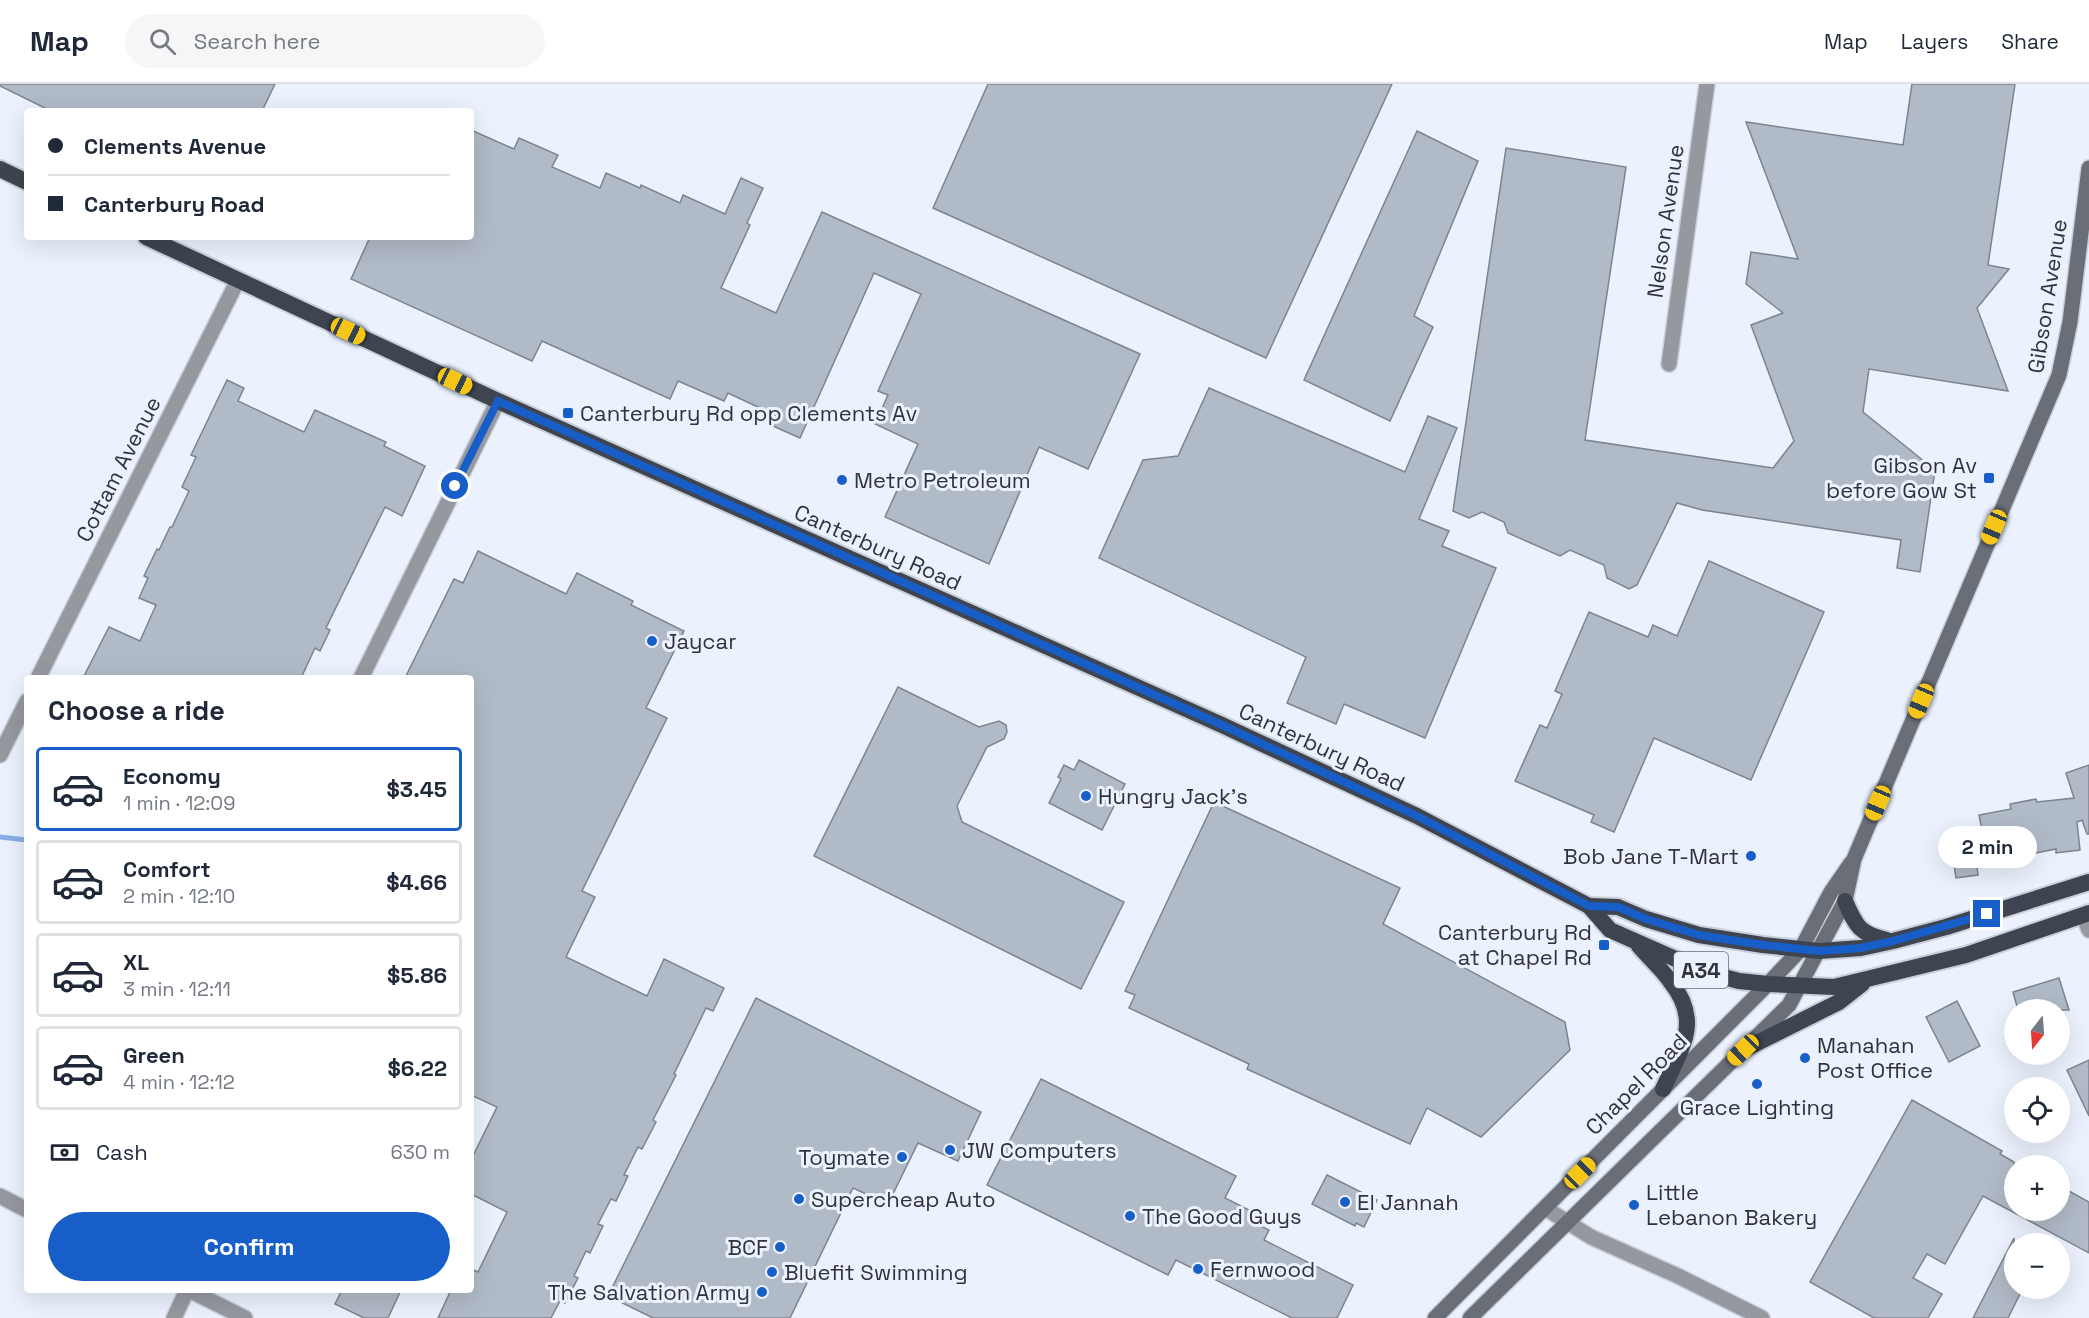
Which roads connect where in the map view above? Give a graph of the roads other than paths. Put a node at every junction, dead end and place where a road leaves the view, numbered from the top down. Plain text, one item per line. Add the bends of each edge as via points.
1 (1707, 84) edge
2 (2089, 168) edge
3 (0, 169) edge
4 (24, 181) edge
5 (152, 240) edge
6 (237, 279) junction
7 (1669, 364) dead end
8 (498, 401) junction
9 (39, 675) edge
10 (362, 675) edge
11 (24, 707) edge
12 (0, 755) edge
13 (1854, 858) junction
14 (2089, 882) edge
15 (1845, 901) junction
16 (1589, 906) junction
17 (2087, 919) edge
18 (1893, 941) junction
19 (1637, 942) junction
20 (1801, 949) junction
21 (1819, 951) junction
22 (1867, 980) junction
23 (1768, 984) junction
24 (1800, 986) junction
25 (1743, 1050) junction
26 (1663, 1089) junction
27 (0, 1196) edge
28 (24, 1208) edge
29 (1545, 1208) junction
30 (1566, 1222) junction
31 (186, 1293) edge
32 (194, 1293) edge
33 (174, 1318) edge
34 (245, 1318) edge
35 (1435, 1318) edge
36 (1470, 1318) edge
37 (1762, 1318) edge

1 - 7 street, Nelson Avenue
2 - 13 main road, Gibson Avenue via 2070,322 2059,375
3 - 4 highway
5 - 6 highway, Canterbury Road / A34
6 - 8 highway, Canterbury Road / A34
6 - 9 street, Cottam Avenue
8 - 10 street
8 - 16 highway, Canterbury Road / A34 via 1222,725 1426,821
11 - 12 street
13 - 15 main road, Gibson Avenue
13 - 20 main road, Gibson Avenue
14 - 18 highway, Canterbury Road / A34
15 - 18 highway via 1863,932
15 - 21 main road, Gibson Avenue
16 - 19 highway, Canterbury Road / A34 via 1610,930
16 - 20 highway, Canterbury Road / A34 via 1618,907 1699,935
17 - 22 highway, Canterbury Road / A34
18 - 21 highway, Canterbury Road / A34
19 - 23 highway, Canterbury Road / A34 via 1705,972
19 - 26 highway via 1675,987 1688,1019 1685,1040
20 - 21 highway, Canterbury Road / A34
20 - 23 main road, Gibson Avenue
21 - 24 main road, Gibson Avenue
22 - 24 highway, Canterbury Road / A34 via 1834,987
22 - 25 highway via 1839,1002
23 - 24 highway, Canterbury Road / A34
23 - 26 main road, Chapel Road
24 - 25 main road via 1789,1005
25 - 30 main road
26 - 29 main road, Chapel Road
27 - 28 street
29 - 30 street
29 - 35 main road, Chapel Road
30 - 36 main road
30 - 37 street
31 - 33 street
32 - 34 street

